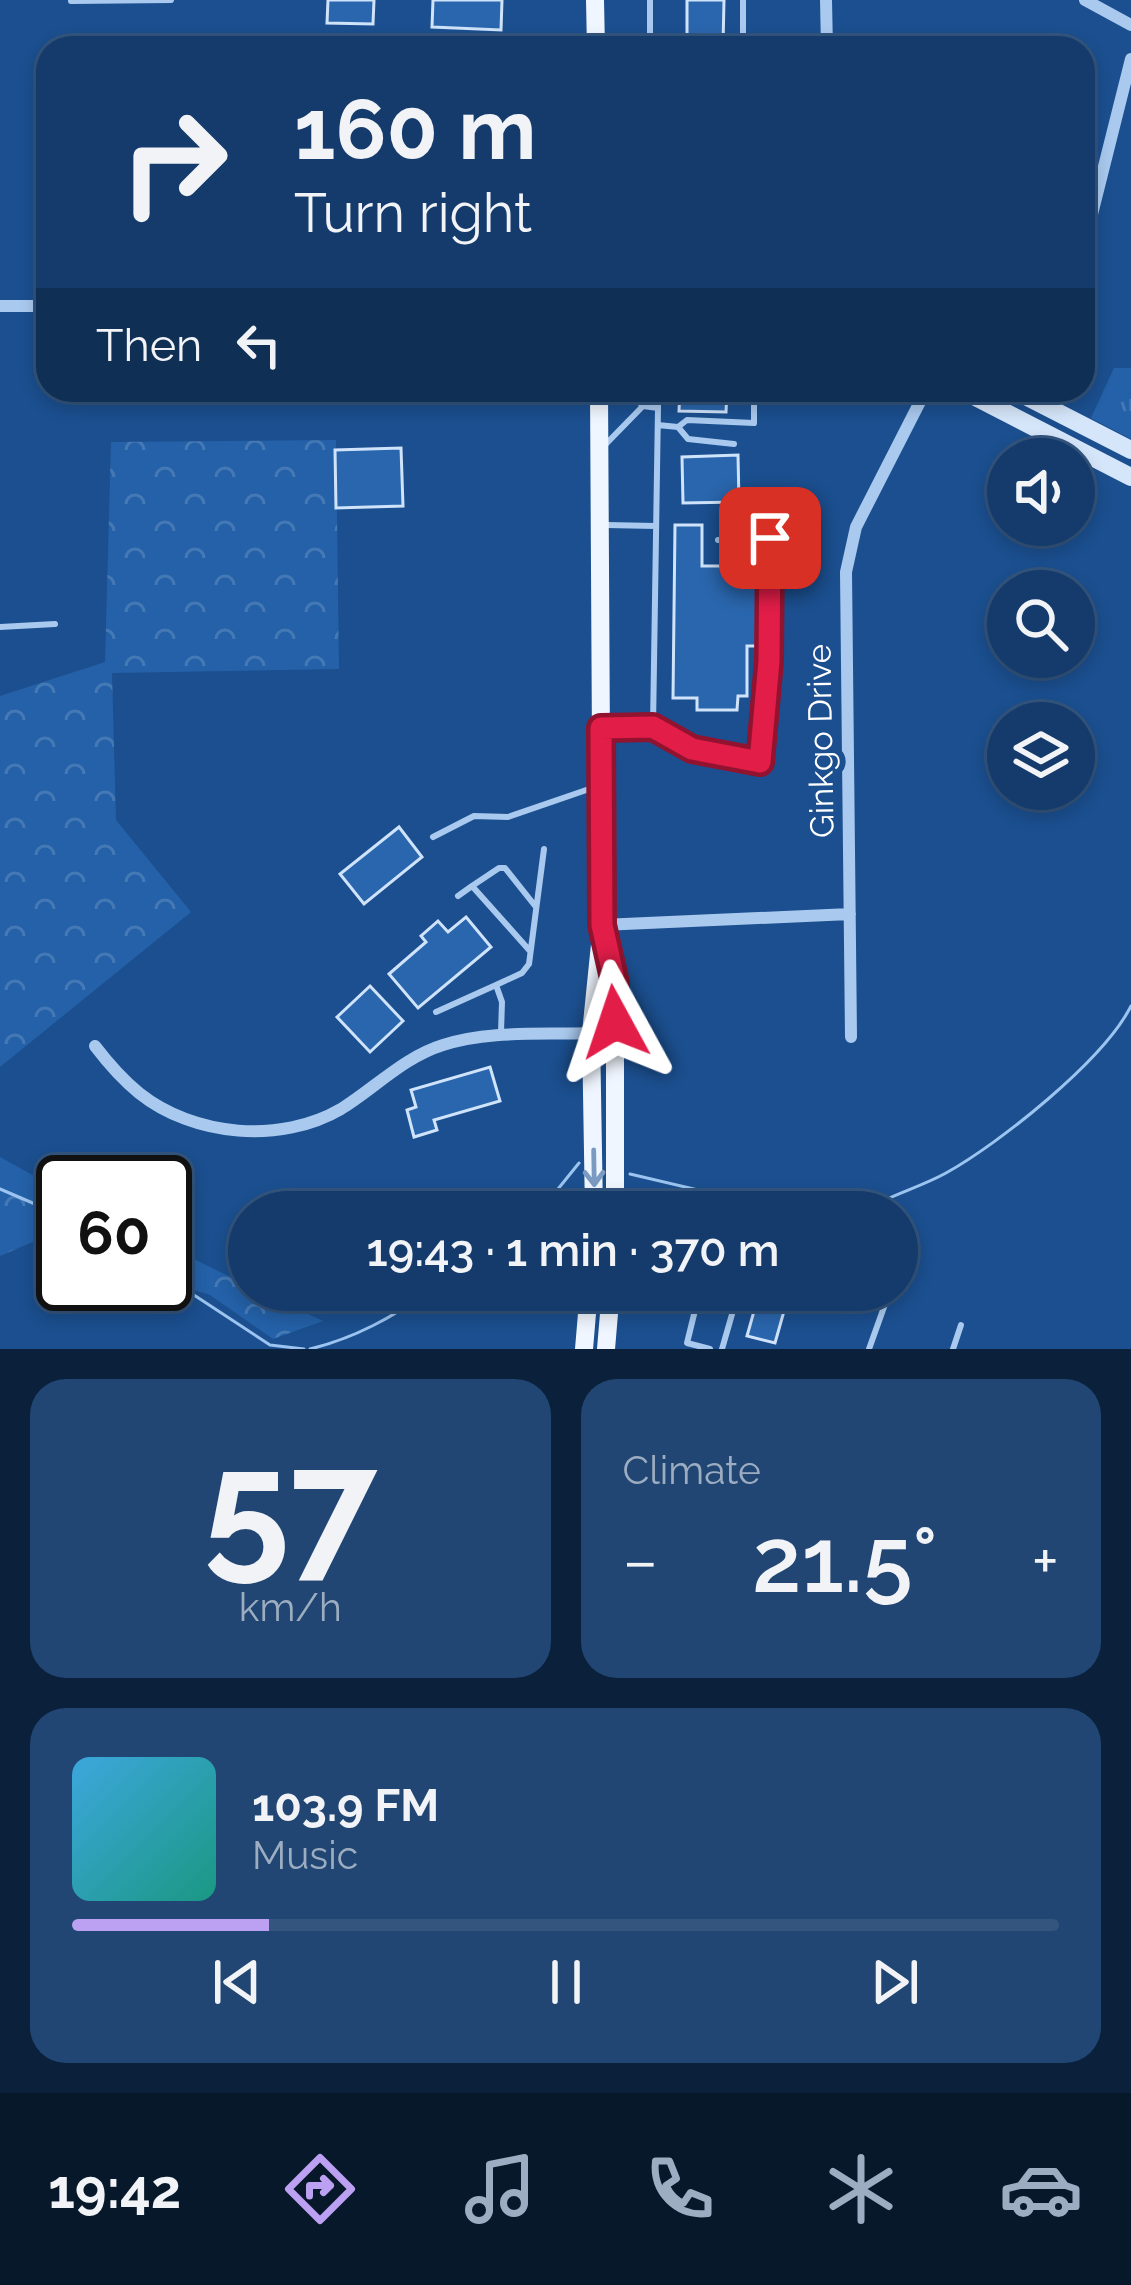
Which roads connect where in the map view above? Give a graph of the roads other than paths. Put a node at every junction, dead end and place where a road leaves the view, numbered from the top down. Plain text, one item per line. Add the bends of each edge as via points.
1 (171, 0) edge
2 (595, 0) edge
3 (650, 0) edge
4 (742, 0) edge
5 (826, 0) edge
6 (1085, 0) edge
7 (70, 1) edge
8 (1131, 25) edge
9 (596, 36) edge
10 (650, 36) edge
11 (743, 36) edge
12 (827, 36) edge
13 (1131, 58) edge
14 (1095, 202) edge
15 (0, 306) edge
16 (36, 306) edge
17 (599, 402) edge
18 (639, 402) edge
19 (658, 402) edge
20 (754, 402) edge
21 (920, 402) edge
22 (985, 402) edge
23 (1037, 402) edge
24 (643, 406) junction
25 (658, 408) junction
26 (658, 425) junction
27 (678, 427) junction
28 (734, 444) dead end
29 (1131, 450) edge
30 (600, 451) junction
31 (1131, 477) edge
32 (600, 525) junction
33 (656, 526) junction
34 (718, 540) dead end
35 (55, 624) dead end
36 (0, 627) edge
37 (653, 727) junction
38 (601, 728) junction
39 (601, 785) junction
40 (433, 837) dead end
41 (544, 849) dead end
42 (472, 886) junction
43 (458, 896) dead end
44 (536, 907) junction
45 (850, 914) junction
46 (602, 925) junction
47 (530, 951) junction
48 (496, 986) junction
49 (436, 1012) dead end
50 (591, 1033) junction
51 (501, 1036) junction
52 (851, 1036) dead end
53 (94, 1046) dead end
54 (615, 1140) junction
55 (594, 1191) edge
56 (615, 1191) edge
57 (588, 1311) edge
58 (612, 1311) edge
59 (695, 1311) edge
60 (733, 1311) edge
61 (883, 1311) edge
62 (961, 1325) dead end
63 (584, 1349) edge
64 (606, 1349) edge
65 (710, 1349) edge
66 (722, 1349) edge
67 (868, 1349) edge
68 (953, 1349) edge

1 - 7 lane
2 - 9 main road
3 - 10 lane
4 - 11 lane
5 - 12 street
6 - 8 street
13 - 14 street
15 - 16 street
17 - 30 main road
18 - 24 lane
19 - 25 lane
20 - 27 lane via 754,422 687,420
21 - 45 street, Ginkgo Drive via 856,527 846,572
22 - 31 street
23 - 29 street
24 - 25 lane
24 - 30 lane
25 - 26 lane
26 - 27 lane
26 - 33 lane
27 - 28 lane via 688,439
30 - 32 main road
32 - 33 lane
32 - 38 main road
33 - 37 lane
34 - 37 lane via 770,538 760,762 692,749
35 - 36 lane
37 - 38 lane
38 - 39 main road
39 - 40 lane via 508,818 474,816
39 - 46 main road
41 - 44 lane
42 - 43 lane
42 - 44 lane via 505,868
42 - 47 lane
44 - 47 lane
45 - 46 street
45 - 52 street, Ginkgo Drive
46 - 50 main road
46 - 54 main road via 615,983
47 - 48 lane via 522,973
48 - 49 lane
48 - 51 lane
50 - 51 street
50 - 54 main road via 605,1053
50 -> 55 main road
51 - 53 street via 440,1045 335,1113 273,1131 179,1117 139,1093
54 - 56 main road
57 - 63 main road
58 - 64 main road
59 - 65 lane via 687,1343
60 - 66 lane
61 - 67 lane
62 - 68 lane

